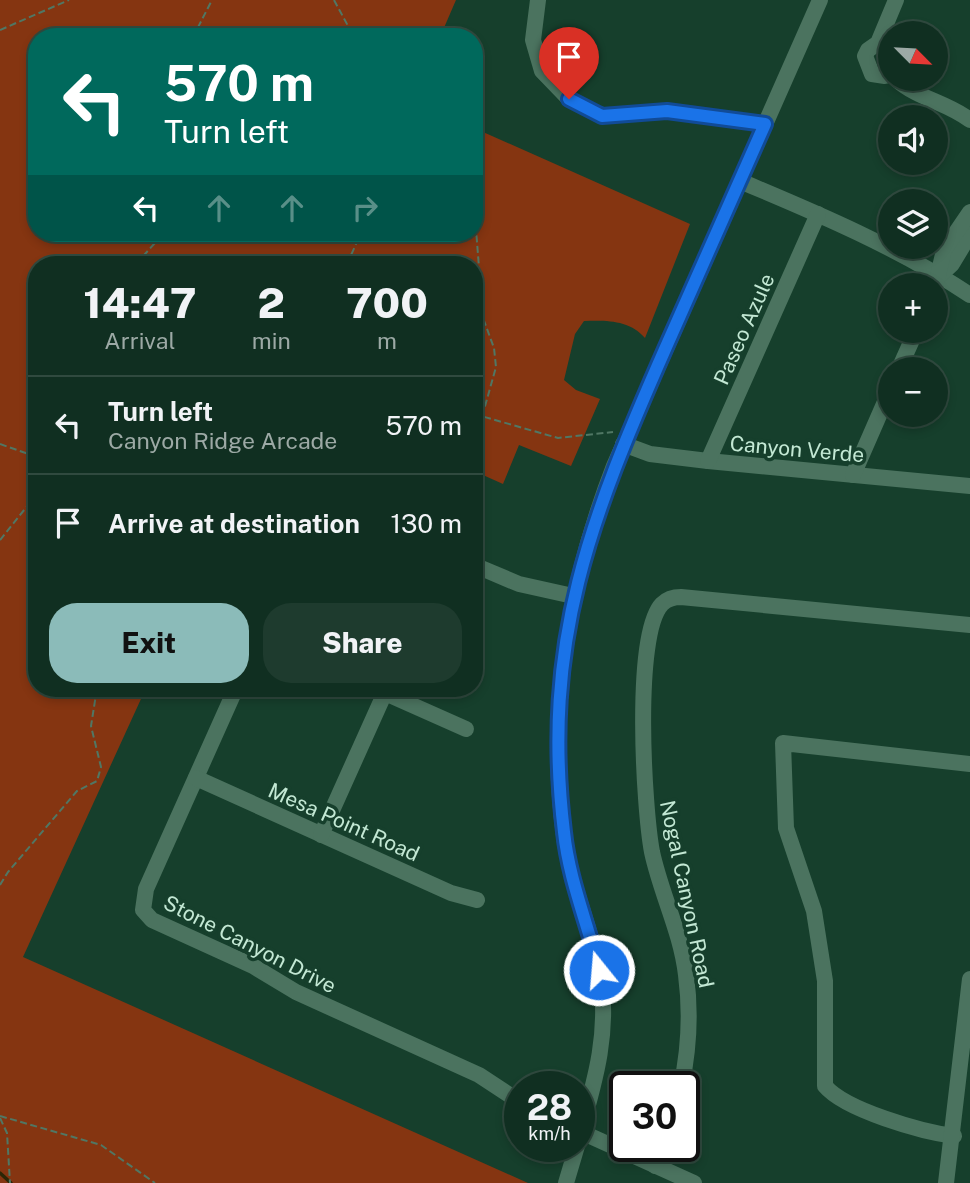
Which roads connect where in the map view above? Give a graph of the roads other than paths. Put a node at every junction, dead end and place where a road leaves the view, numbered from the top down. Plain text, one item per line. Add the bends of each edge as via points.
1 (538, 0) edge
2 (820, 0) edge
3 (896, 0) edge
4 (891, 21) edge
5 (878, 46) edge
6 (878, 76) edge
7 (910, 91) edge
8 (970, 120) edge
9 (765, 124) junction
10 (740, 181) junction
11 (970, 212) edge
12 (818, 214) junction
13 (970, 234) edge
14 (925, 273) edge
15 (939, 273) edge
16 (944, 273) edge
17 (948, 285) edge
18 (970, 295) edge
19 (878, 418) edge
20 (625, 439) junction
21 (708, 461) junction
22 (853, 475) junction
23 (970, 486) edge
24 (483, 569) edge
25 (573, 596) junction
26 (970, 625) edge
27 (232, 697) edge
28 (383, 697) edge
29 (400, 697) edge
30 (466, 729) dead end
31 (970, 764) edge
32 (196, 778) junction
33 (321, 835) junction
34 (477, 900) dead end
35 (970, 979) edge
36 (683, 1071) edge
37 (595, 1082) edge
38 (504, 1092) edge
39 (954, 1136) junction
40 (595, 1143) edge
41 (572, 1162) edge
42 (657, 1162) edge
43 (655, 1166) junction
44 (566, 1183) edge
45 (694, 1183) edge
46 (946, 1183) edge

1 - 9 street via 533,40 542,71 569,99 602,116 667,111
2 - 9 street
3 - 4 street
5 - 6 street via 868,50 865,63
7 - 8 street
9 - 10 street
10 - 12 street
10 - 20 street
11 - 15 street via 944,250
12 - 14 street
12 - 21 street, Paseo Azule
13 - 16 street
17 - 18 street
19 - 22 street
20 - 21 street, Canyon Verde via 650,454
20 - 25 street via 593,522
21 - 22 street, Canyon Verde
22 - 23 street, Canyon Verde
24 - 25 street via 519,584
25 - 37 street via 559,697 560,796 569,866 599,970 604,1014
26 - 36 street, Nogal Canyon Road via 681,597 660,606 646,672 643,763 652,850 686,972 689,1024
27 - 32 street, Stone Canyon Drive
28 - 33 street
29 - 30 street
31 - 39 street via 783,743 786,828 814,911 825,981 825,1086 902,1125
32 - 33 street, Mesa Point Road
32 - 38 street, Stone Canyon Drive via 143,897 146,915
33 - 34 street, Mesa Point Road via 451,893
35 - 39 street
39 - 46 street
40 - 43 street
41 - 44 street
42 - 43 street
43 - 45 street

